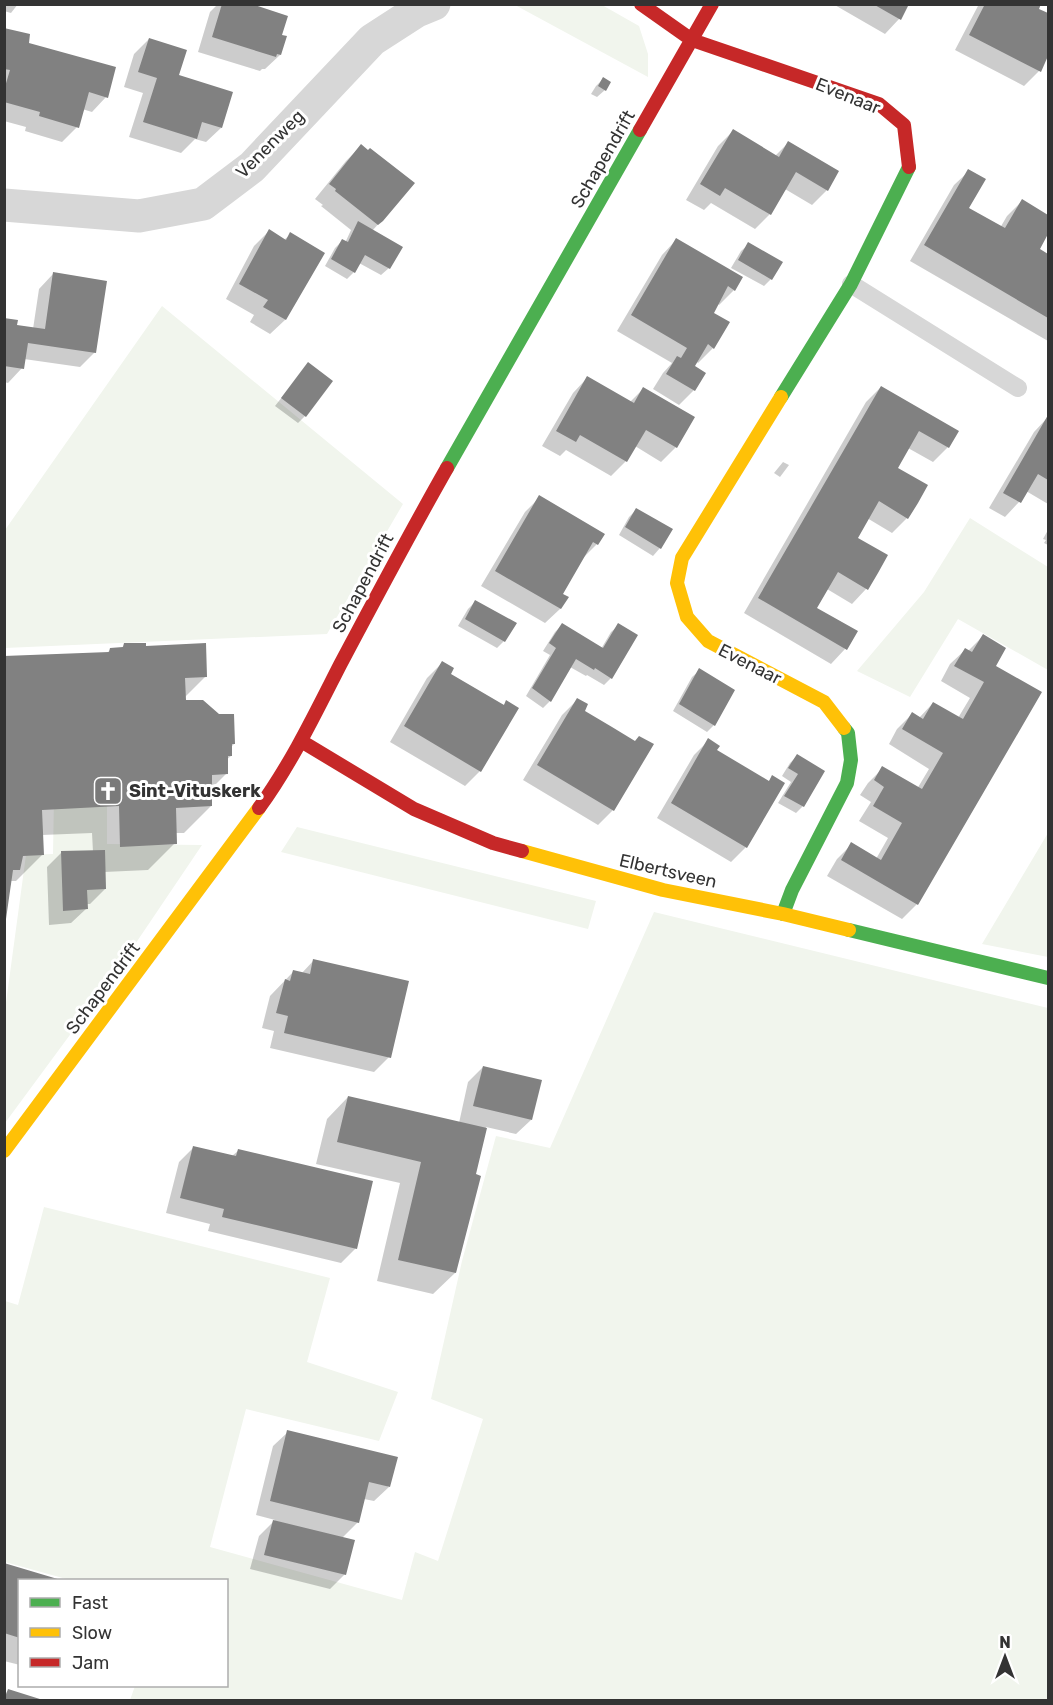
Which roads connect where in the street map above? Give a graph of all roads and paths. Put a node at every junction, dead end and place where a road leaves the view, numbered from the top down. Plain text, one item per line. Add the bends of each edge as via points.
1 (434, 4) edge
2 (641, 4) edge
3 (712, 4) edge
4 (692, 40) junction
5 (4, 205) edge
6 (851, 284) junction
7 (1018, 388) dead end
8 (301, 741) junction
9 (783, 914) junction
10 (1048, 978) edge
11 (4, 1151) edge

1 - 5 street, Venenweg via 372,40 252,167 203,204 140,216
2 - 4 street, Evenaar
3 - 4 street, Schapendrift
4 - 6 street, Evenaar via 879,104 904,125 910,165
4 - 8 street, Schapendrift via 408,536
6 - 7 lane
6 - 9 street, Evenaar via 682,558 677,583 687,617 708,641 824,702 848,733 851,760 847,783
8 - 9 street, Elbertsveen via 414,809 493,843 663,890
8 - 11 street, Schapendrift via 273,789
9 - 10 street, Elbertsveen

